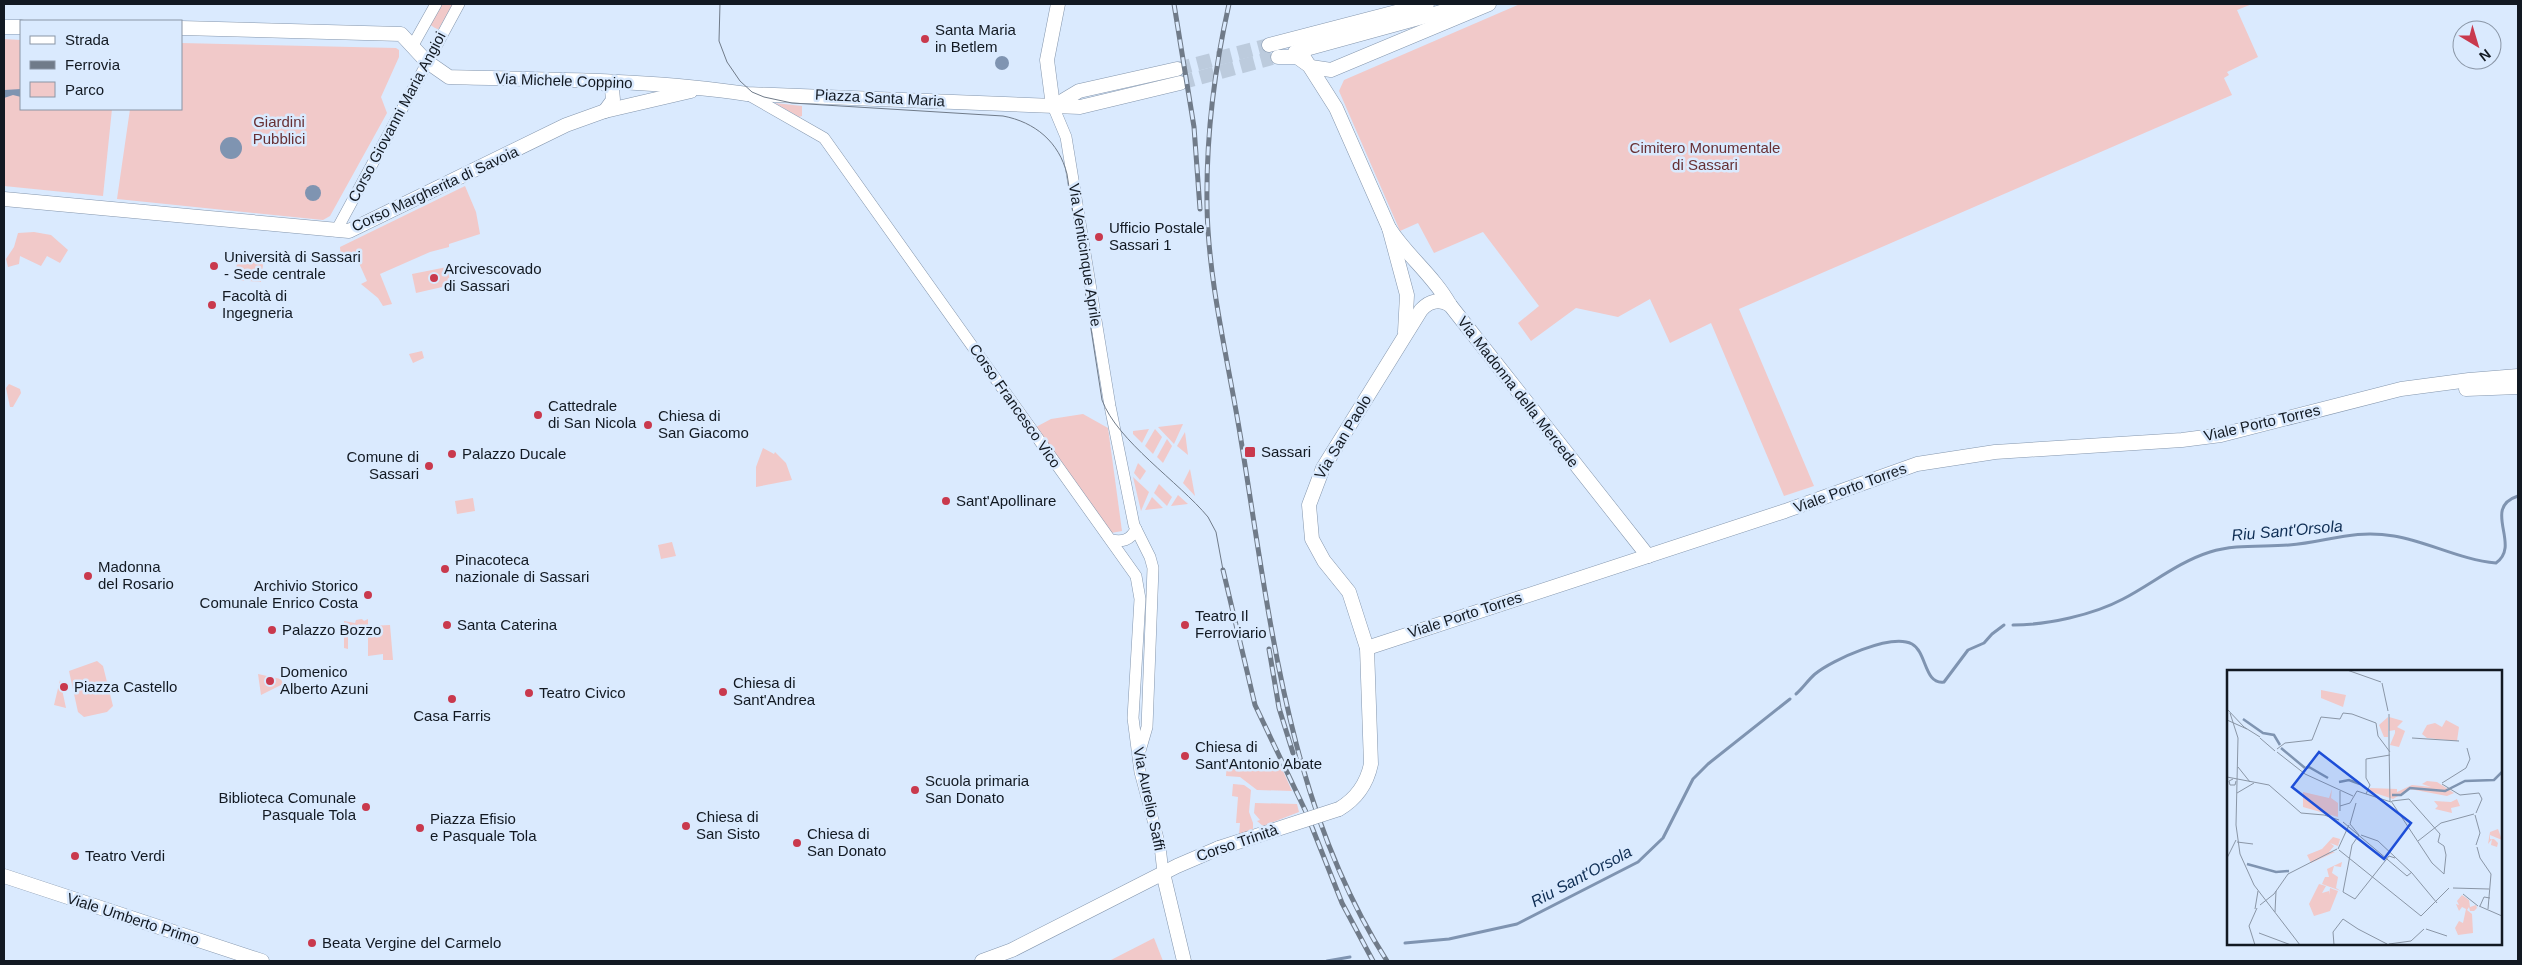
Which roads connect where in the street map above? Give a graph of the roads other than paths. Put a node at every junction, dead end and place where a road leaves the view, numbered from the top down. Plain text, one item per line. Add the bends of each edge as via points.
1 (436, 4) edge
2 (458, 4) edge
3 (1058, 4) edge
4 (1427, 4) edge
5 (1470, 4) edge
6 (1489, 4) edge
7 (4, 27) edge
8 (20, 28) edge
9 (182, 28) edge
10 (1313, 34) junction
11 (413, 45) junction
12 (1302, 50) junction
13 (1273, 53) junction
14 (426, 61) junction
15 (1308, 64) junction
16 (1346, 65) junction
17 (1179, 76) tunnel mouth
18 (603, 82) junction
19 (707, 88) junction
20 (747, 94) junction
21 (1053, 106) junction
22 (1336, 108) junction
23 (605, 111) junction
24 (4, 199) edge
25 (1389, 228) junction
26 (336, 231) junction
27 (1450, 305) junction
28 (1402, 340) junction
29 (2518, 376) edge
30 (2518, 386) edge
31 (2349, 402) junction
32 (1136, 529) junction
33 (1111, 540) junction
34 (1648, 556) junction
35 (1367, 648) junction
36 (1134, 696) joint
37 (1139, 753) junction
38 (1163, 873) junction
39 (4, 876) edge
40 (262, 961) edge
41 (982, 961) edge
42 (1184, 961) edge

1 - 11 street, Corso Giovanni Maria Angioi
2 - 14 street, Corso Giovanni Maria Angioi
3 - 21 main road via 1047,60
4 - 10 main road
5 - 12 main road
6 - 16 main road
7 - 8 main road
9 - 11 main road via 401,34
10 - 12 main road
10 - 13 main road
11 - 14 main road, Via Michele Coppino
12 - 13 main road
12 - 15 main road, Via San Paolo
13 - 15 main road via 1297,57
14 - 18 main road, Via Michele Coppino via 449,77
14 - 26 street, Corso Giovanni Maria Angioi
15 - 16 main road via 1330,70
15 - 22 main road, Via San Paolo
16 - 22 main road, Via San Paolo via 1336,72 1331,84
17 - 21 main road, Piazza Santa Maria via 1080,107
18 - 19 main road, Via Michele Coppino
18 - 23 main road via 612,89 613,100
19 - 20 main road, Piazza Santa Maria
19 - 23 main road, Corso Margherita di Savoia
20 - 21 main road, Piazza Santa Maria
20 - 33 street, Corso Francesco Vico via 824,138
21 - 32 street, Via Venticinque Aprile via 1066,136 1110,406
22 - 25 main road, Via San Paolo
23 - 26 main road, Corso Margherita di Savoia via 566,125 349,231
24 - 26 main road, Corso Margherita di Savoia
25 - 27 main road, Via Madonna della Mercede
25 - 28 main road, Via San Paolo via 1407,295
27 - 28 main road, Via San Paolo via 1440,301 1427,304
27 - 34 main road, Via Madonna della Mercede
28 - 35 main road, Via San Paolo via 1323,468 1309,505 1312,538 1324,561 1349,592
29 - 31 main road, Viale Porto Torres via 2401,389
30 - 31 main road, Viale Porto Torres
31 - 34 main road, Viale Porto Torres via 2222,435 1995,452 1917,464
32 - 33 street via 1125,540
32 - 37 street via 1153,568 1147,727
33 - 36 street, Corso Francesco Vico via 1130,565 1139,586
34 - 35 main road, Viale Porto Torres
35 - 38 main road, Corso Trinità, bridge via 1370,764 1357,795 1339,809 1219,848
36 - 37 street, Via Aurelio Saffi via 1133,718
37 - 38 street, Via Aurelio Saffi via 1140,772 1160,846
38 - 41 main road, Corso Trinità via 1012,950
38 - 42 main road
39 - 40 main road, Viale Umberto Primo

